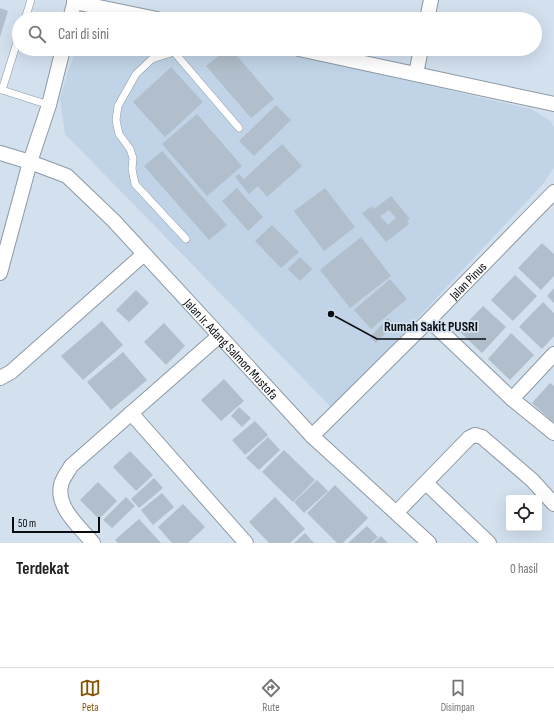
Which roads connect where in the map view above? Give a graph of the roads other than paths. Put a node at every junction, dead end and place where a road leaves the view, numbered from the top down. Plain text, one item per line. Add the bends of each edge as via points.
1 (31, 0) edge
2 (432, 0) edge
3 (75, 1) edge
4 (27, 12) edge
5 (72, 12) edge
6 (117, 12) edge
7 (429, 12) edge
8 (12, 56) edge
9 (61, 56) edge
10 (159, 56) edge
11 (177, 56) edge
12 (332, 56) edge
13 (420, 56) edge
14 (416, 74) junction
15 (1, 90) edge
16 (554, 104) edge
17 (49, 105) junction
18 (239, 128) dead end
19 (0, 153) edge
20 (30, 162) junction
21 (554, 192) edge
22 (186, 239) dead end
23 (144, 254) junction
24 (0, 270) edge
25 (429, 320) junction
26 (219, 336) junction
27 (554, 354) edge
28 (0, 378) edge
29 (512, 399) junction
30 (131, 413) junction
31 (554, 433) edge
32 (312, 436) junction
33 (426, 483) junction
34 (554, 504) edge
35 (397, 512) junction
36 (93, 543) edge
37 (246, 543) edge
38 (429, 543) edge
39 (489, 543) edge

1 - 4 lane
2 - 7 street
3 - 5 street
3 - 6 street
8 - 15 lane
9 - 17 street
10 - 22 lane via 136,74 118,106 116,120 119,134 133,158 135,184
11 - 18 lane
12 - 14 street
13 - 14 street
14 - 16 street
15 - 17 lane
17 - 20 street
19 - 20 street, Jalan Ir. Adang Salmon Mustofa
20 - 23 street, Jalan Ir. Adang Salmon Mustofa via 67,176
20 - 24 street
21 - 25 street, Jalan Pinus
23 - 26 street, Jalan Ir. Adang Salmon Mustofa
23 - 28 street via 11,372
25 - 29 street
25 - 32 street, Jalan Pinus
26 - 30 street
26 - 32 street, Jalan Ir. Adang Salmon Mustofa
27 - 29 street
29 - 31 street
30 - 36 street via 71,466 61,485 63,506
30 - 37 street
32 - 35 street, Jalan Ir. Adang Salmon Mustofa
33 - 34 street via 469,438 482,437 532,480
33 - 35 street
33 - 39 street
35 - 38 street, Jalan Ir. Adang Salmon Mustofa

